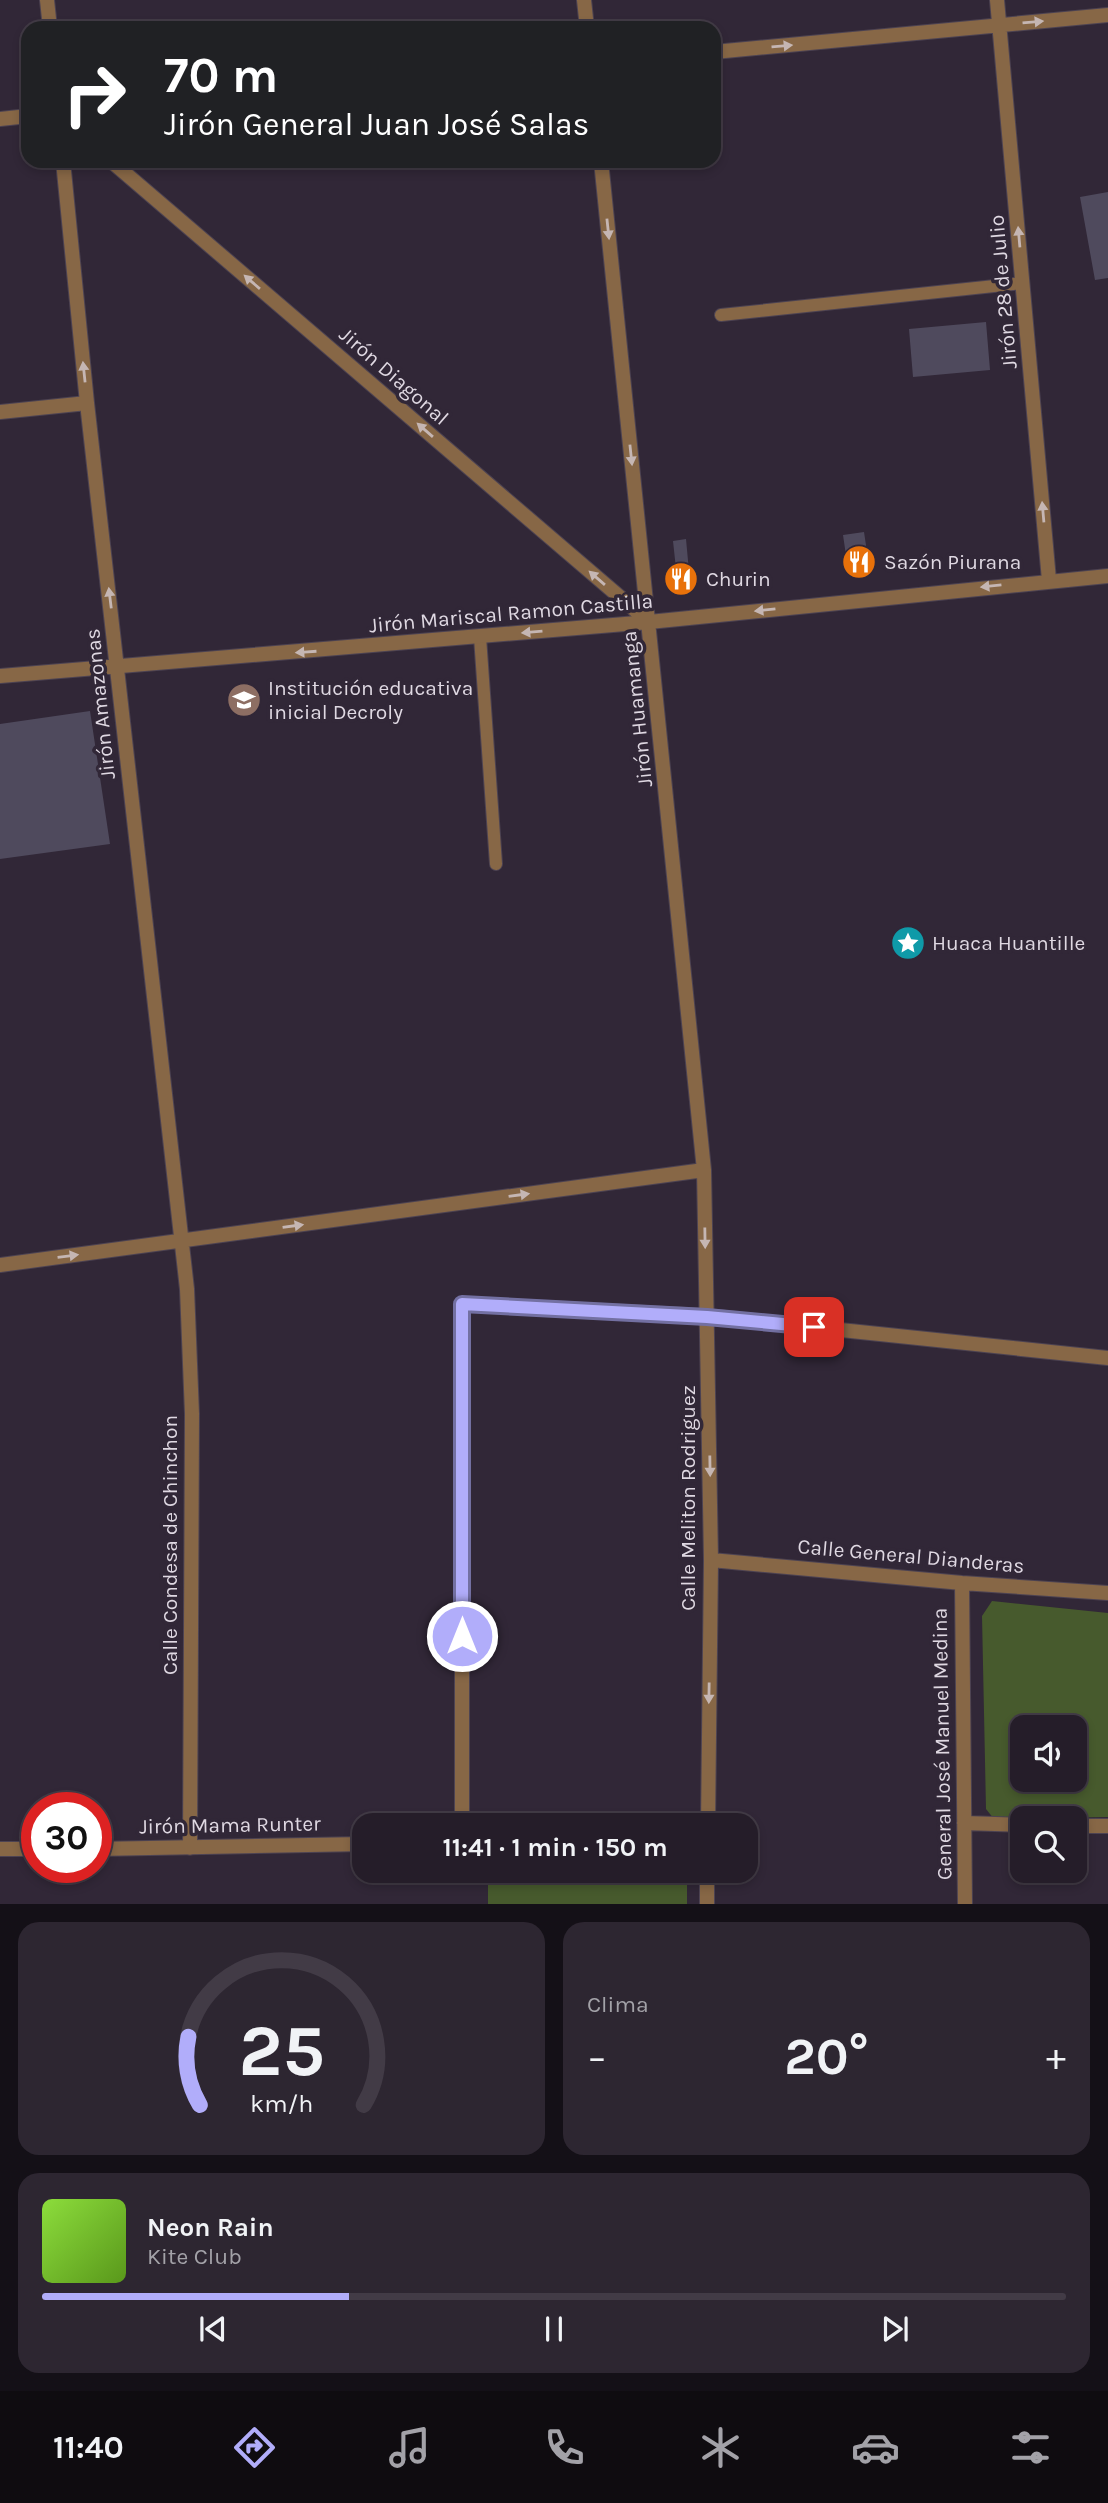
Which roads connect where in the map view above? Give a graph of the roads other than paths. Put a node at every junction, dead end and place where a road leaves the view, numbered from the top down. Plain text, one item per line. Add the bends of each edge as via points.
1 (47, 0) edge
2 (584, 0) edge
3 (998, 0) edge
4 (1108, 15) edge
5 (49, 21) edge
6 (586, 21) edge
7 (1000, 25) junction
8 (721, 51) edge
9 (21, 116) edge
10 (0, 118) edge
11 (64, 168) edge
12 (119, 168) edge
13 (602, 168) edge
14 (1023, 283) junction
15 (721, 315) dead end
16 (87, 403) junction
17 (0, 412) edge
18 (1108, 576) edge
19 (1049, 580) junction
20 (649, 622) junction
21 (480, 637) junction
22 (118, 666) junction
23 (0, 676) edge
24 (496, 864) dead end
25 (704, 1170) junction
26 (183, 1242) junction
27 (0, 1265) edge
28 (707, 1317) junction
29 (1108, 1358) edge
30 (711, 1560) junction
31 (962, 1583) junction
32 (1108, 1593) edge
33 (462, 1813) edge
34 (708, 1813) edge
35 (964, 1823) junction
36 (1010, 1825) edge
37 (1087, 1826) edge
38 (1108, 1826) edge
39 (352, 1844) edge
40 (190, 1848) junction
41 (0, 1849) edge
42 (21, 1849) edge
43 (112, 1849) edge
44 (707, 1883) edge
45 (707, 1904) edge
46 (965, 1904) edge

1 - 5 street
2 - 6 street
3 - 7 street, Jirón 28 de Julio
7 -> 4 street
8 -> 7 street
14 -> 7 street, Jirón 28 de Julio
9 - 10 street
16 -> 11 street, Jirón Amazonas
20 -> 12 street, Jirón Diagonal
13 -> 20 street, Jirón Huamanga
14 - 15 lane
19 -> 14 street, Jirón 28 de Julio
16 - 17 street
22 -> 16 street, Jirón Amazonas
18 - 19 street, Jirón Mariscal Ramon Castilla
19 -> 20 street, Jirón Mariscal Ramon Castilla
20 -> 21 street, Jirón Mariscal Ramon Castilla
20 - 25 street, Jirón Huamanga
21 -> 22 street, Jirón Mariscal Ramon Castilla
21 - 24 lane
22 - 23 street, Jirón Mariscal Ramon Castilla
22 - 26 street, Jirón Amazonas
26 -> 25 street
25 -> 28 street, Calle Meliton Rodriguez
27 -> 26 street
26 - 40 street, Calle Condesa de Chinchon via 192,1414
28 - 29 street
28 -> 30 street, Calle Meliton Rodriguez
28 - 33 street via 462,1304
30 - 31 street, Calle General Dianderas
30 -> 34 street, Calle Meliton Rodriguez
31 - 32 street, Calle General Dianderas
31 - 35 street, General José Manuel Medina
35 - 36 street
35 - 46 street, General José Manuel Medina
37 - 38 street
39 - 40 street, Jirón Mama Runter
40 - 43 street, Jirón Mama Runter
41 - 42 street
44 - 45 street

